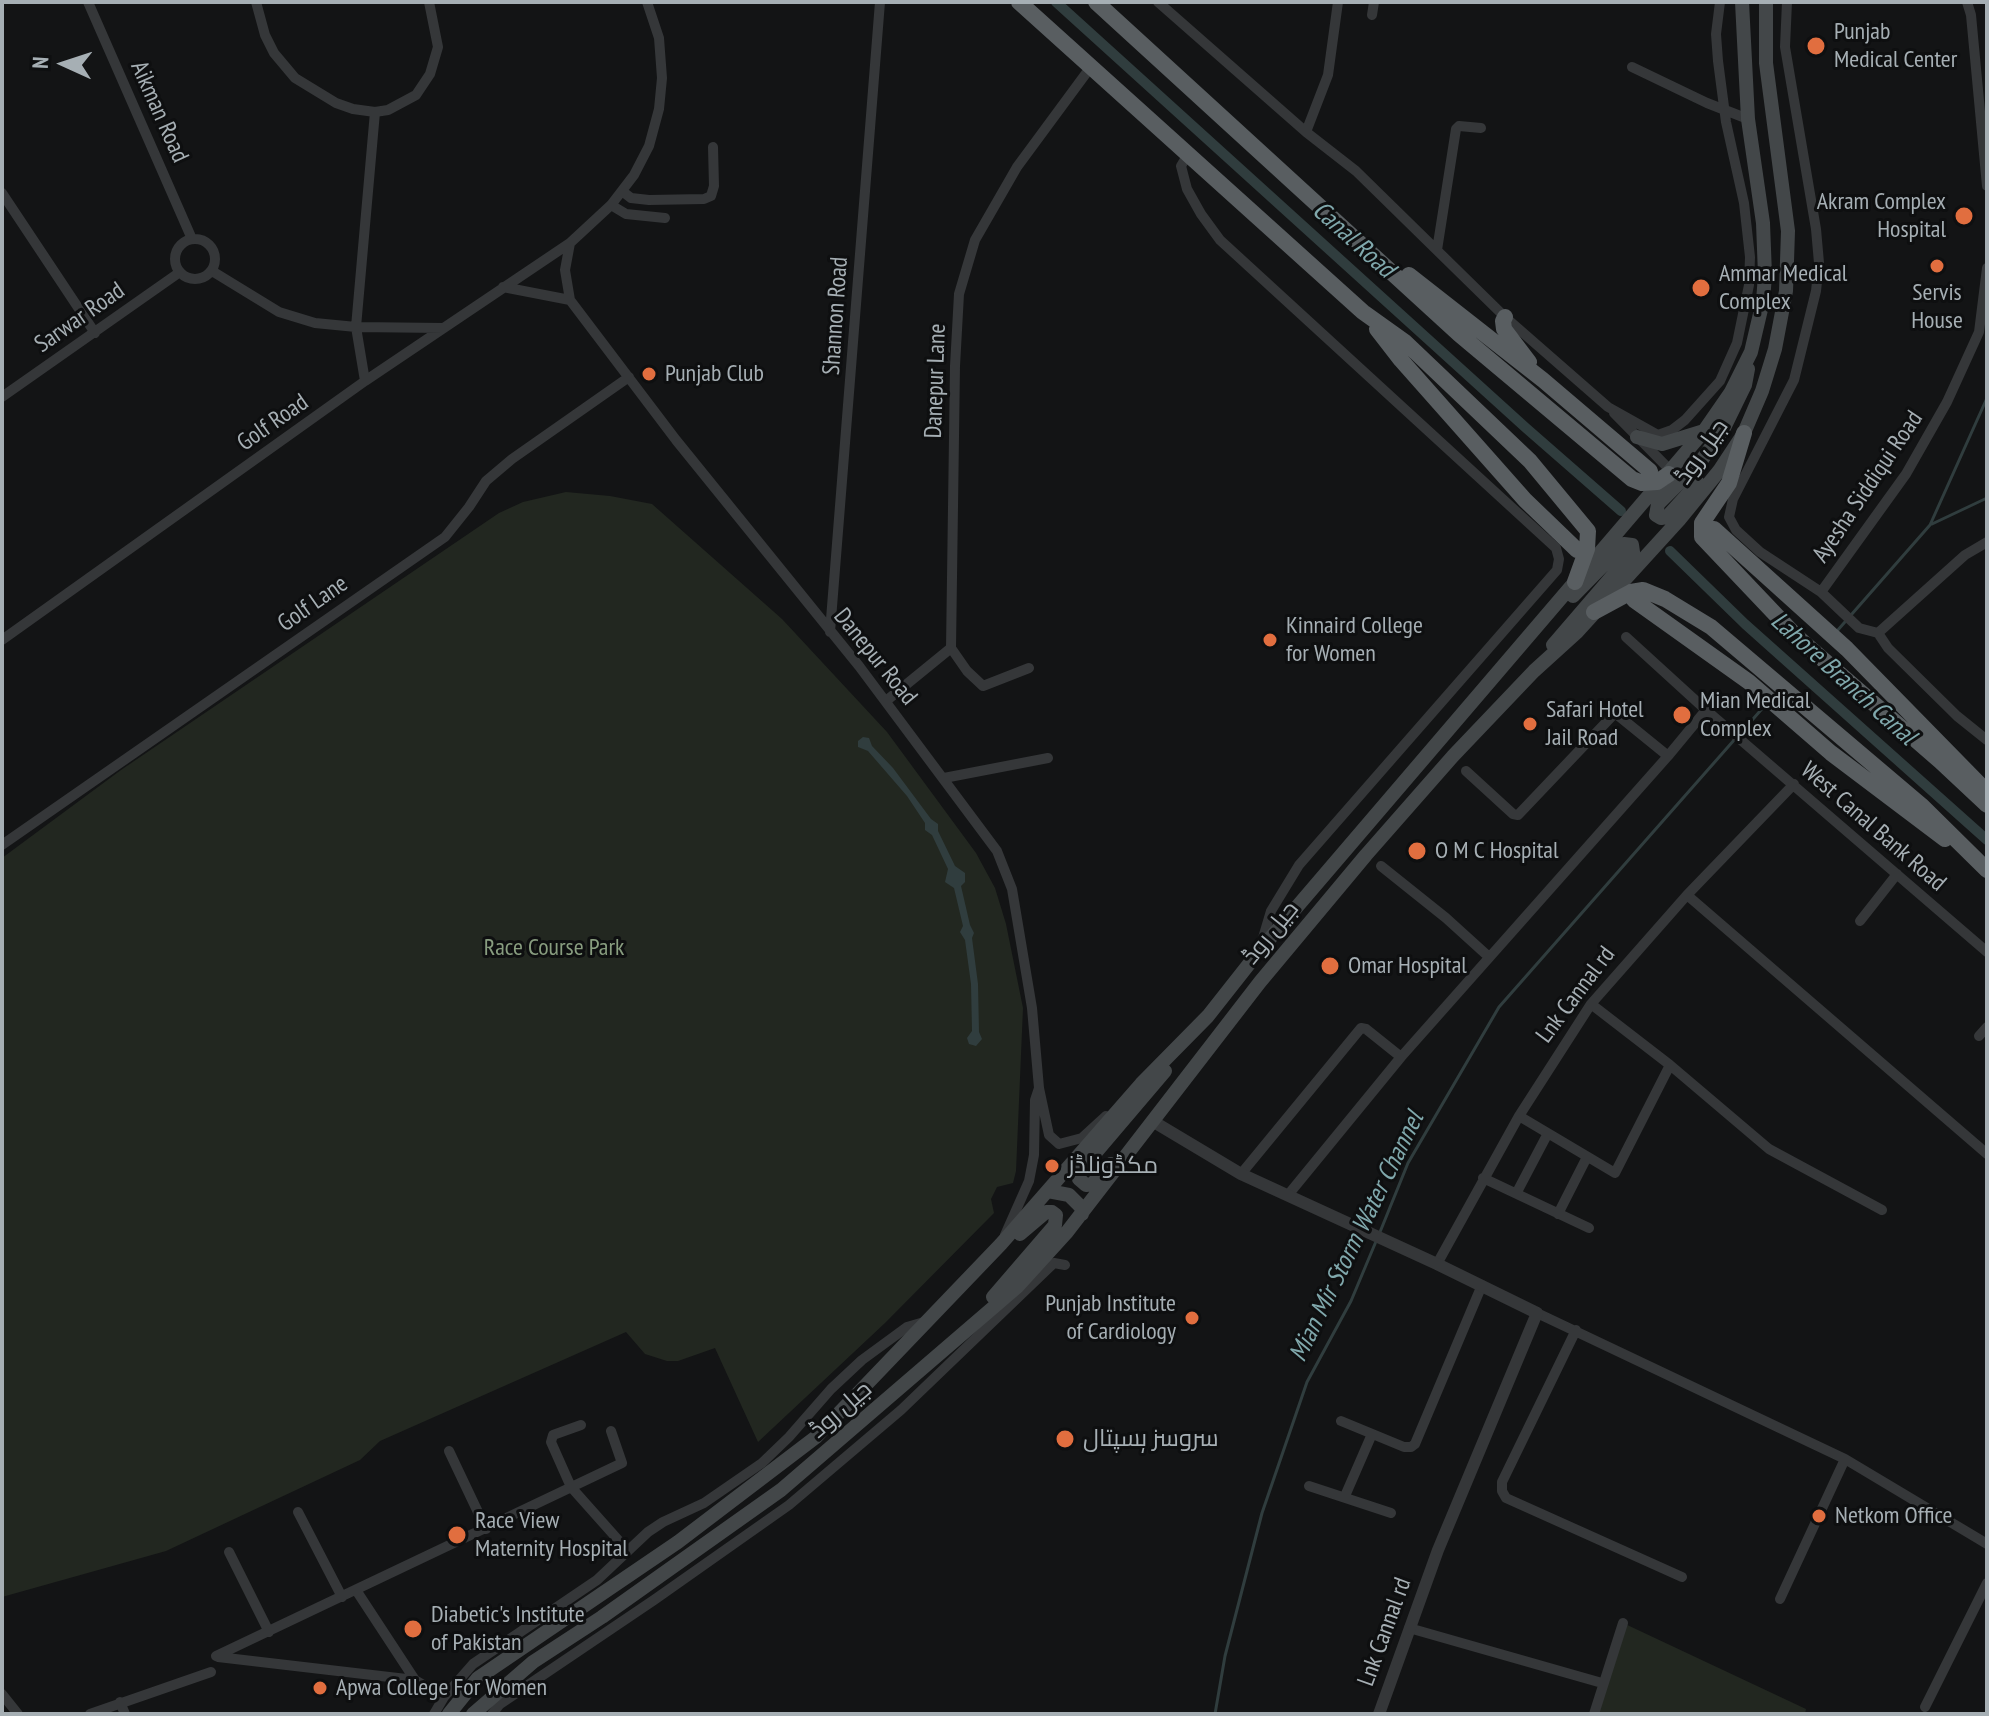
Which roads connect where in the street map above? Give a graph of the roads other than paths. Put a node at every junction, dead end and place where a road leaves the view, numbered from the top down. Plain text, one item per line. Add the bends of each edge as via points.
1 (88, 2) edge
2 (256, 2) edge
3 (429, 2) edge
4 (647, 2) edge
5 (880, 2) edge
6 (1019, 2) edge
7 (1096, 2) edge
8 (1158, 2) edge
9 (1338, 2) edge
10 (1374, 2) edge
11 (1720, 2) edge
12 (1742, 2) edge
13 (1766, 2) edge
14 (1787, 2) edge
15 (1967, 2) edge
16 (1372, 15) dead end
17 (1765, 45) junction
18 (1785, 47) junction
19 (1632, 67) dead end
20 (1090, 68) junction
21 (1725, 110) junction
22 (375, 112) junction
23 (1748, 119) junction
24 (1481, 128) dead end
25 (1306, 132) junction
26 (713, 147) dead end
27 (1187, 156) junction
28 (1987, 186) edge
29 (622, 191) junction
30 (2, 193) edge
31 (611, 205) junction
32 (665, 218) dead end
33 (1340, 224) junction
34 (192, 239) junction
35 (570, 243) junction
36 (1437, 250) junction
37 (1987, 268) edge
38 (212, 271) junction
39 (180, 272) junction
40 (503, 287) junction
41 (570, 300) junction
42 (1363, 312) junction
43 (1505, 317) junction
44 (356, 327) junction
45 (445, 328) junction
46 (95, 333) junction
47 (1751, 352) junction
48 (629, 377) junction
49 (1543, 380) junction
50 (365, 381) junction
51 (2, 397) edge
52 (1608, 407) junction
53 (1704, 431) junction
54 (1744, 433) junction
55 (1637, 437) junction
56 (1734, 451) junction
57 (1650, 471) dead end
58 (1670, 473) junction
59 (1714, 529) dead end
60 (1987, 542) edge
61 (1577, 550) dead end
62 (1575, 582) junction
63 (1825, 596) junction
64 (1634, 600) dead end
65 (1594, 612) junction
66 (1541, 621) junction
67 (830, 632) junction
68 (1878, 633) junction
69 (1626, 637) dead end
70 (2, 640) edge
71 (951, 648) junction
72 (1029, 668) dead end
73 (1534, 671) junction
74 (886, 701) junction
75 (1706, 710) junction
76 (1987, 740) edge
77 (1668, 756) junction
78 (1048, 758) dead end
79 (1466, 771) dead end
80 (944, 778) junction
81 (1794, 784) junction
82 (1987, 792) edge
83 (1987, 805) edge
84 (2, 845) edge
85 (1381, 866) dead end
86 (1985, 868) edge
87 (1897, 874) junction
88 (1687, 895) junction
89 (1860, 921) dead end
90 (1260, 950) junction
91 (1987, 952) edge
92 (1489, 957) junction
93 (1591, 1004) junction
94 (1208, 1016) junction
95 (1401, 1057) junction
96 (1670, 1065) junction
97 (1141, 1084) junction
98 (1039, 1088) junction
99 (1519, 1116) junction
100 (1154, 1122) junction
101 (1547, 1135) junction
102 (1987, 1154) edge
103 (1587, 1157) junction
104 (1241, 1174) junction
105 (1483, 1178) junction
106 (1048, 1191) junction
107 (1517, 1192) junction
108 (1288, 1195) junction
109 (1882, 1210) dead end
110 (1082, 1214) junction
111 (1558, 1214) junction
112 (1589, 1228) dead end
113 (1001, 1244) junction
114 (1437, 1264) junction
115 (1065, 1265) dead end
116 (1482, 1285) junction
117 (955, 1294) junction
118 (1537, 1313) junction
119 (930, 1320) junction
120 (965, 1329) junction
121 (1576, 1330) junction
122 (1341, 1421) dead end
123 (581, 1425) dead end
124 (611, 1431) dead end
125 (1372, 1434) junction
126 (449, 1451) dead end
127 (1845, 1459) junction
128 (1309, 1486) dead end
129 (571, 1487) junction
130 (1345, 1496) junction
131 (298, 1512) dead end
132 (1391, 1513) dead end
133 (486, 1529) junction
134 (1987, 1544) edge
135 (229, 1552) dead end
136 (624, 1554) junction
137 (632, 1573) junction
138 (1682, 1577) dead end
139 (1987, 1583) edge
140 (356, 1590) junction
141 (342, 1597) junction
142 (1780, 1599) dead end
143 (1623, 1623) dead end
144 (1409, 1628) junction
145 (269, 1632) junction
146 (211, 1672) dead end
147 (415, 1680) junction
148 (1602, 1683) junction
149 (2, 1694) edge
150 (444, 1697) junction
151 (120, 1702) junction
152 (1925, 1707) dead end
153 (18, 1714) edge
154 (90, 1714) edge
155 (125, 1714) edge
156 (434, 1714) edge
157 (449, 1714) edge
158 (473, 1714) edge
159 (492, 1714) edge
160 (1379, 1714) edge
161 (1594, 1714) edge

1 - 34 street, Aikman Road
2 - 22 street via 274,53 295,78 336,103
3 - 22 street via 438,47 430,74 416,95
4 - 29 street via 659,38 659,109 649,146
5 - 67 street, Shannon Road
6 - 20 highway
7 - 33 highway
8 - 25 street
9 - 25 street via 1328,75
10 - 16 street
11 - 21 street via 1716,34
12 - 23 main road, جیل روڈ
13 - 17 main road, جیل روڈ
14 - 18 street
15 - 28 street
17 - 18 street
17 - 54 main road, جیل روڈ via 1788,261 1775,349
18 - 63 street via 1816,229 1816,291 1794,380 1733,499 1729,517 1760,552
19 - 21 street
20 - 27 highway
20 - 71 street, Danepur Lane via 1017,167 975,240 959,294
21 - 23 street
21 - 52 street via 1750,257 1744,317 1730,364 1692,414 1663,434 1653,434
22 - 44 street
23 - 47 main road, جیل روڈ via 1765,247 1763,301
24 - 36 street via 1456,129
25 - 36 street via 1356,171
26 - 29 street via 711,196 649,200
27 - 42 highway
27 - 90 street via 1181,166 1187,189 1220,240 1556,548 1559,559 1557,570 1299,865 1271,911
29 - 31 street
30 - 46 street
31 - 32 street via 626,214
31 - 35 street
33 - 49 highway
33 - 58 highway via 1459,334 1632,479 1657,482
34 - 38 street, Aikman Road via 211,245 216,260
34 - 39 street via 178,248
35 - 40 street, Golf Road
35 - 41 street via 565,270
36 - 43 street
37 - 63 street, Ayesha Siddiqui Road via 1979,332 1947,402
38 - 39 street via 201,279
38 - 44 street via 285,315
39 - 46 street, Sarwar Road
40 - 41 street
40 - 45 street, Golf Road
41 - 48 street, Danepur Road
42 - 61 highway via 1525,500
42 - 62 highway via 1405,342 1472,405 1585,525 1587,549
43 - 49 highway via 1504,329
43 - 52 street
44 - 45 street
44 - 50 street
45 - 50 street, Golf Road
46 - 51 street, Sarwar Road
47 - 53 main road, جیل روڈ
47 - 56 main road via 1745,385 1723,430 1658,504 1656,515 1667,517
48 - 67 street, Danepur Road
48 - 84 street, Golf Lane via 486,481 445,537
49 - 57 highway
50 - 70 street, Golf Road
52 - 55 street
53 - 55 main road via 1662,444
53 - 58 main road, جیل روڈ
54 - 56 main road, جیل روڈ
54 - 83 highway via 1729,483 1702,523 1702,537 1796,636
55 - 58 street
56 - 65 main road, جیل روڈ
58 - 62 main road, جیل روڈ
59 - 82 highway via 1847,649
60 - 68 street via 1965,555
62 - 66 main road, جیل روڈ
63 - 68 street via 1854,623
64 - 86 highway via 1749,682 1886,796
65 - 73 main road, جیل روڈ
65 - 86 highway via 1643,590 1711,627 1921,805
66 - 73 main road via 1558,611 1624,544 1632,545 1633,552
66 - 90 main road, جیل روڈ
67 - 74 street, Danepur Road
68 - 76 street
69 - 75 street, West Canal Bank Road
71 - 72 street via 983,686
71 - 74 street
73 - 100 main road, جیل روڈ via 1302,930
74 - 80 street, Danepur Road
75 - 77 street
75 - 81 street, West Canal Bank Road
77 - 79 street via 1615,713 1518,815
77 - 92 street
78 - 80 street
80 - 98 street, Danepur Road via 997,851 1012,889
81 - 87 street, West Canal Bank Road
81 - 88 street, Lnk Cannal rd
85 - 92 street
87 - 89 street
87 - 91 street, West Canal Bank Road
88 - 93 street, Lnk Cannal rd
88 - 102 street
90 - 94 main road, جیل روڈ
92 - 95 street
93 - 96 street
93 - 99 street, Lnk Cannal rd
94 - 97 main road, جیل روڈ
94 - 100 main road via 1080,1171 1082,1183 1092,1184
95 - 104 street via 1361,1028
95 - 108 street
96 - 103 street via 1615,1173
96 - 109 street via 1769,1149
97 - 98 street, Danepur Road via 1082,1138 1059,1144 1049,1135
97 - 106 main road, جیل روڈ
98 - 113 street, Danepur Road via 1029,1181
99 - 101 street
99 - 105 street, Lnk Cannal rd
100 - 104 street
100 - 110 main road, جیل روڈ
101 - 103 street
101 - 107 street
103 - 111 street
104 - 108 street
105 - 107 street
105 - 114 street, Lnk Cannal rd
106 - 110 main road via 1069,1195
106 - 113 main road, جیل روڈ
107 - 111 street
108 - 114 street
110 - 120 main road, جیل روڈ via 1017,1287
111 - 112 street
113 - 117 main road, جیل روڈ
114 - 116 street
115 - 159 street via 1054,1263 901,1410 789,1505
116 - 118 street
116 - 125 street via 1415,1444 1404,1447
117 - 119 main road, جیل روڈ
117 - 120 main road via 1042,1214 1056,1215 1055,1225
118 - 121 street
118 - 144 street, Lnk Cannal rd
119 - 136 street via 907,1327 862,1360 762,1463 704,1503 656,1527
119 - 137 main road, جیل روڈ via 816,1437
120 - 158 main road, جیل روڈ via 781,1490 533,1662
121 - 127 street
121 - 138 street via 1502,1491 1506,1498
122 - 125 street
123 - 129 street via 551,1438
124 - 129 street via 622,1463
125 - 130 street
126 - 133 street
127 - 134 street
127 - 142 street
128 - 130 street
129 - 133 street
129 - 136 street
130 - 132 street
131 - 141 street
133 - 140 street
135 - 145 street
136 - 137 street
136 - 150 street via 597,1580 473,1664
137 - 157 main road, جیل روڈ via 478,1678
139 - 152 street
140 - 141 street
140 - 147 street
141 - 145 street
143 - 148 street
144 - 148 street
144 - 160 street, Lnk Cannal rd
145 - 147 street via 216,1656
146 - 151 street
147 - 150 street
148 - 161 street
149 - 153 street
150 - 156 street
151 - 154 street
151 - 155 street

